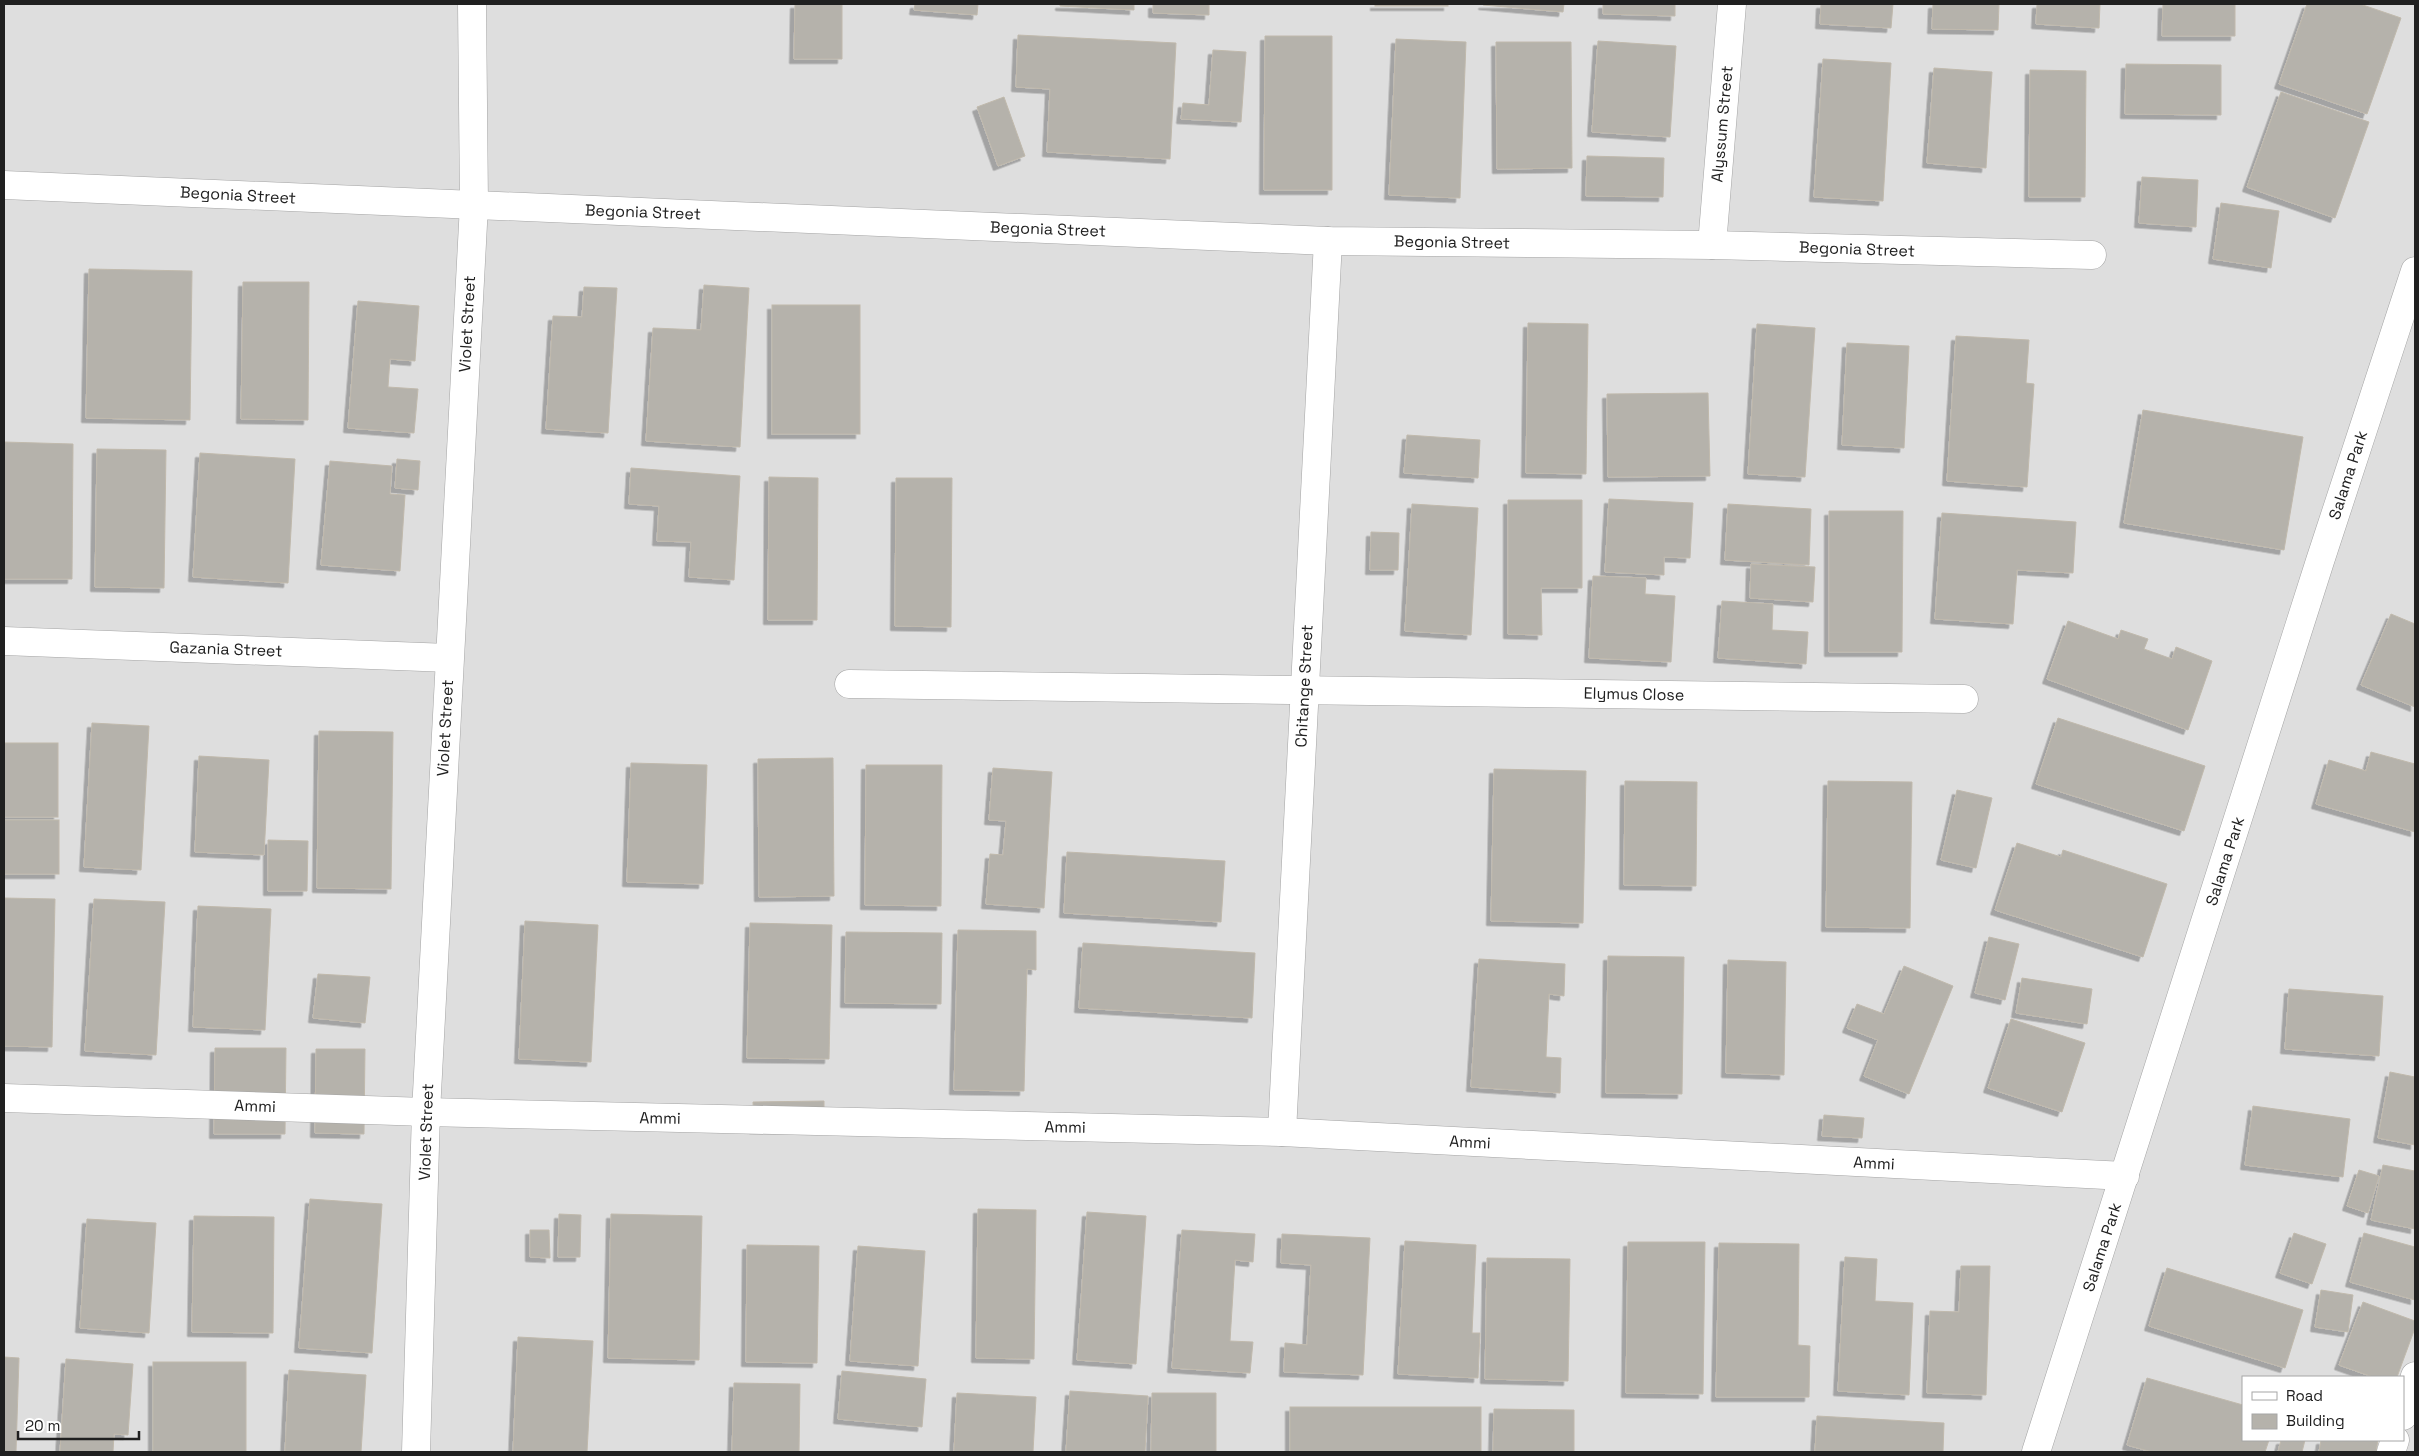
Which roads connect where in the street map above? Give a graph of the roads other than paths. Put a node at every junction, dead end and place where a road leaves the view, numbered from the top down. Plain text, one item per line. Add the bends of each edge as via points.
1 (472, 4) edge
2 (1732, 4) edge
3 (4, 185) edge
4 (474, 206) junction
5 (1328, 241) junction
6 (1712, 245) junction
7 (2092, 255) dead end
8 (2415, 270) edge
9 (4, 640) edge
10 (449, 658) junction
11 (849, 684) dead end
12 (1304, 689) junction
13 (1964, 699) dead end
14 (4, 1098) edge
15 (426, 1112) junction
16 (1282, 1132) junction
17 (2125, 1176) junction
18 (2415, 1376) edge
19 (2404, 1413) edge
20 (416, 1452) edge
21 (2036, 1452) edge

1 - 4 street, Violet Street
2 - 6 street, Alyssum Street
3 - 4 street, Begonia Street
4 - 5 street, Begonia Street
4 - 10 street, Violet Street
5 - 6 street, Begonia Street
5 - 12 street, Chitange Street
6 - 7 street, Begonia Street
8 - 17 street, Salama Park
9 - 10 street, Gazania Street
10 - 15 street, Violet Street
11 - 12 street, Elymus Close
12 - 13 street, Elymus Close
12 - 16 street, Chitange Street
14 - 15 street, Ammi
15 - 16 street, Ammi
15 - 20 street, Violet Street
16 - 17 street, Ammi
17 - 21 street, Salama Park
18 - 19 street

